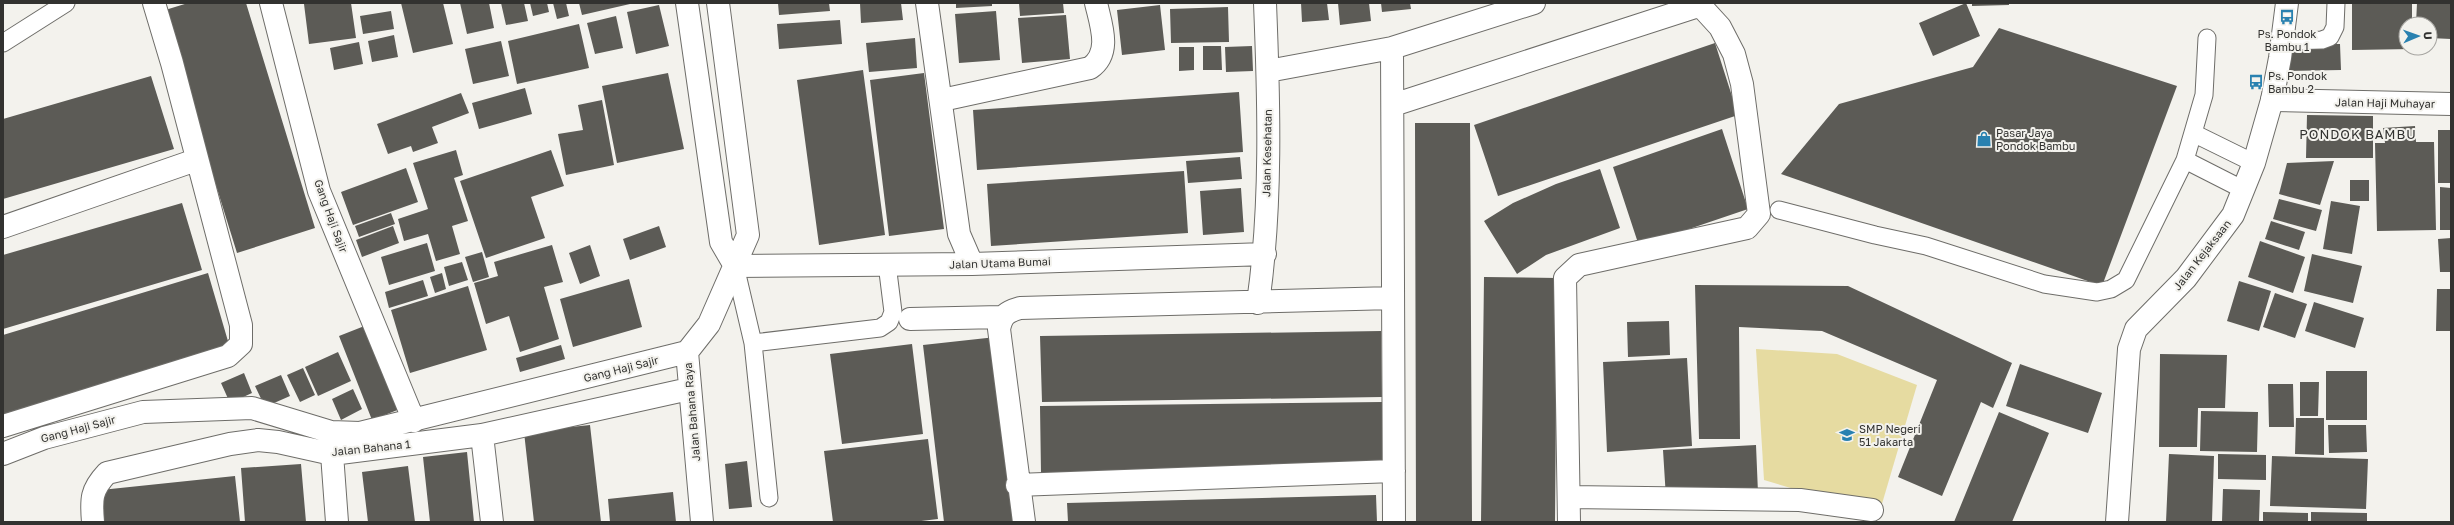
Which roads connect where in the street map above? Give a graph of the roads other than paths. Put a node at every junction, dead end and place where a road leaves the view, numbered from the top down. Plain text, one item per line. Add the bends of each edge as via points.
1 (66, 3) edge
2 (154, 3) edge
3 (272, 3) edge
4 (687, 3) edge
5 (718, 3) edge
6 (927, 3) edge
7 (1096, 3) edge
8 (1265, 3) edge
9 (1534, 3) edge
10 (2287, 3) edge
11 (2336, 3) edge
12 (1698, 4) edge
13 (2207, 38) dead end
14 (2283, 41) junction
15 (3, 43) edge
16 (1392, 48) junction
17 (1268, 71) junction
18 (942, 100) junction
19 (2272, 100) junction
20 (2451, 104) edge
21 (1393, 105) junction
22 (2193, 133) junction
23 (196, 160) junction
24 (2185, 160) junction
25 (2254, 163) junction
26 (2244, 190) junction
27 (1779, 210) dead end
28 (3, 227) edge
29 (1265, 254) junction
30 (887, 264) junction
31 (972, 264) junction
32 (735, 266) junction
33 (1393, 298) junction
34 (1258, 303) junction
35 (1001, 317) junction
36 (910, 319) dead end
37 (753, 343) junction
38 (688, 352) junction
39 (689, 389) junction
40 (414, 421) junction
41 (3, 426) edge
42 (482, 435) junction
43 (3, 454) edge
44 (332, 454) junction
45 (1394, 471) junction
46 (1018, 485) junction
47 (1569, 497) junction
48 (769, 498) dead end
49 (1872, 510) dead end
50 (93, 522) edge
51 (337, 522) edge
52 (492, 522) edge
53 (702, 522) edge
54 (1024, 522) edge
55 (1394, 522) edge
56 (1570, 522) edge
57 (2117, 522) edge

1 - 15 lane
2 - 23 street
3 - 40 street, Gang Haji Sajir via 320,191
4 - 32 street via 721,242
5 - 32 street, Jalan Bahana Raya via 748,235
6 - 18 street
7 - 18 street via 1104,45 1101,57 1090,68
8 - 17 street, Jalan Kesehatan
9 - 16 street
10 - 14 street, Jalan Kejaksaan
11 - 14 lane via 2336,27 2330,37 2322,40
12 - 21 street
12 - 47 street via 1720,27 1734,54 1742,84 1759,214 1747,228 1579,265 1564,278
13 - 22 lane via 2204,95
14 - 19 street, Jalan Kejaksaan
16 - 17 street
16 - 21 street
17 - 29 street, Jalan Kesehatan
18 - 31 street via 959,234
19 - 20 street, Jalan Haji Muhayar
19 - 25 street, Jalan Kejaksaan
21 - 33 street
22 - 24 lane
22 - 25 lane
23 - 28 street
23 - 41 street via 241,325 241,344 228,356
24 - 26 lane
24 - 27 lane via 2126,280 2111,289 2098,292 2044,284 1926,246
25 - 26 street, Jalan Kejaksaan
26 - 57 street, Jalan Kejaksaan via 2233,216 2215,241 2186,278 2136,329 2128,362
29 - 31 street, Jalan Utama Bumai
29 - 34 street, Jalan Kesehatan
30 - 31 street, Jalan Utama Bumai
30 - 32 street, Jalan Utama Bumai
30 - 37 lane via 893,312 889,322 880,328
32 - 37 lane
32 - 38 street, Jalan Bahana Raya via 709,324
33 - 34 street
33 - 45 street
34 - 35 street via 1020,308 1007,311
35 - 36 street
35 - 46 street via 1000,345
37 - 48 lane
38 - 39 street, Jalan Bahana Raya
38 - 40 street, Gang Haji Sajir
39 - 42 street, Jalan Bahana 1
39 - 53 street, Jalan Bahana Raya
40 - 43 street, Gang Haji Sajir via 378,430 343,433 278,418 252,408 143,412 44,438
42 - 44 street, Jalan Bahana 1
42 - 52 street
44 - 50 street, Jalan Bahana 1 via 258,440 230,444 107,473 96,484 91,502
44 - 51 street
45 - 46 street
45 - 55 street
46 - 54 street
47 - 49 street via 1800,500
47 - 56 street

